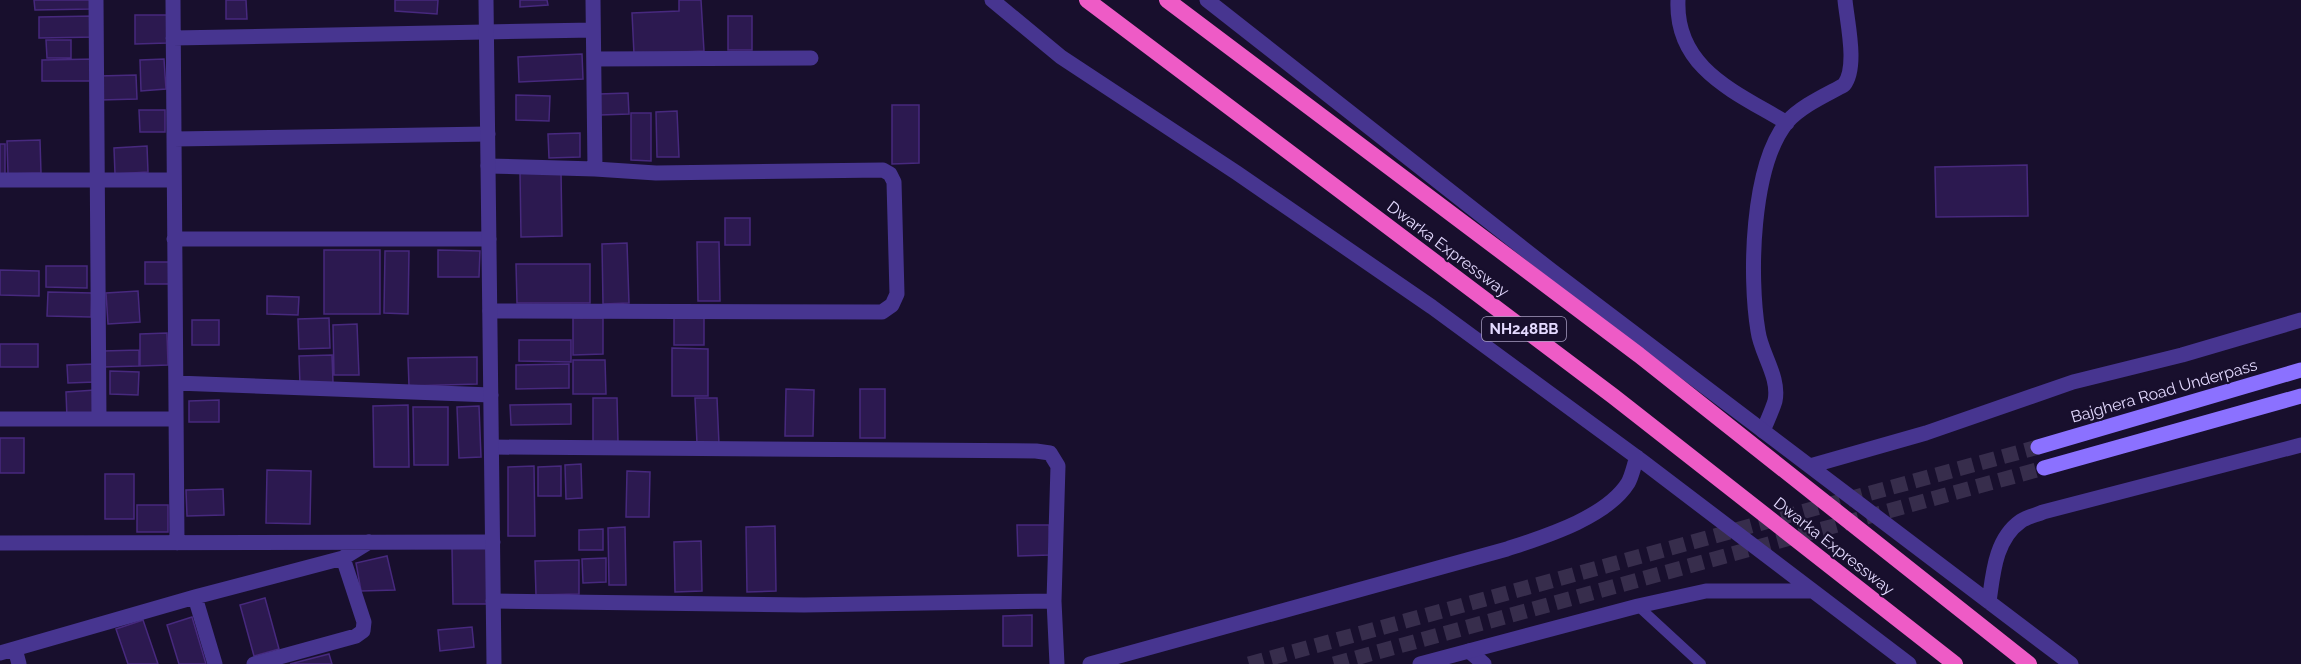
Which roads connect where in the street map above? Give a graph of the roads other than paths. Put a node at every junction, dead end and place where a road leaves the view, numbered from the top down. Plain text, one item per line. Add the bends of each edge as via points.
1 (96, 0) edge
2 (172, 0) edge
3 (486, 0) edge
4 (593, 0) edge
5 (992, 0) edge
6 (1087, 0) edge
7 (1167, 0) edge
8 (1207, 0) edge
9 (1678, 0) edge
10 (1845, 0) edge
11 (593, 30) junction
12 (486, 31) junction
13 (173, 38) junction
14 (811, 58) dead end
15 (594, 59) junction
16 (1787, 123) junction
17 (488, 134) junction
18 (174, 139) junction
19 (488, 166) junction
20 (595, 169) junction
21 (0, 180) edge
22 (97, 180) junction
23 (174, 180) junction
24 (489, 239) junction
25 (174, 240) junction
26 (490, 311) junction
27 (2301, 320) edge
28 (2301, 370) edge
29 (176, 382) junction
30 (491, 395) junction
31 (2301, 396) edge
32 (0, 419) edge
33 (99, 419) junction
34 (176, 419) junction
35 (1763, 431) junction
36 (2301, 445) edge
37 (492, 447) junction
38 (2038, 447) tunnel mouth
39 (1637, 457) junction
40 (1809, 466) junction
41 (2044, 468) tunnel mouth
42 (369, 542) junction
43 (493, 542) junction
44 (0, 543) edge
45 (177, 543) junction
46 (343, 558) junction
47 (1813, 591) junction
48 (195, 597) junction
49 (493, 601) junction
50 (1054, 601) junction
51 (1989, 602) junction
52 (1638, 606) junction
53 (7, 651) edge
54 (1469, 651) junction
55 (19, 664) edge
56 (215, 664) edge
57 (254, 664) edge
58 (494, 664) edge
59 (1057, 664) edge
60 (1090, 664) edge
61 (1420, 664) edge
62 (1484, 664) edge
63 (1701, 664) edge
64 (1909, 664) edge
65 (1955, 664) edge
66 (2029, 664) edge
67 (2071, 664) edge

1 - 22 street
2 - 13 street
3 - 12 street
4 - 11 street
5 - 39 street via 1061,57 1432,307
6 - 65 highway, Dwarka Expressway / NH248BB, bridge via 1613,396
7 - 66 highway, Dwarka Expressway / NH248BB, bridge via 1639,356
8 - 35 street via 1551,271
9 - 16 street via 1682,36 1704,69
10 - 16 street via 1848,79
11 - 12 street
11 - 15 street
12 - 13 street
12 - 17 street
13 - 18 street
14 - 15 street
15 - 20 street
16 - 35 street via 1763,176 1752,278 1759,337 1776,390
17 - 18 street
17 - 19 street
18 - 23 street
19 - 20 street
19 - 24 street
20 - 26 street via 656,173 886,171 894,182 896,300 882,312
21 - 22 street
22 - 23 street
22 - 33 street
23 - 25 street
24 - 25 street
24 - 26 street
25 - 29 street
26 - 30 street
27 - 40 street via 2073,382 1926,433
28 - 38 main road, Bajghera Road Underpass
29 - 30 street
29 - 34 street
30 - 37 street
31 - 41 main road
32 - 33 street
33 - 34 street
34 - 45 street
35 - 40 street
36 - 51 street via 2021,521 2009,533 1995,560
37 - 43 street
37 - 50 street via 1050,453 1058,466
39 - 47 street
39 - 60 street via 1628,484 1609,503 1550,534
40 - 51 street
42 - 43 street
42 - 45 street
42 - 46 street
43 - 49 street
44 - 45 street
46 - 48 street
46 - 57 street via 363,631
47 - 52 street via 1706,591
47 - 64 street
48 - 53 street
48 - 56 street
49 - 50 street via 804,605
49 - 58 street
50 - 59 street
51 - 67 street
52 - 54 street
52 - 63 lane
53 - 55 street
54 - 61 street
54 - 62 street

